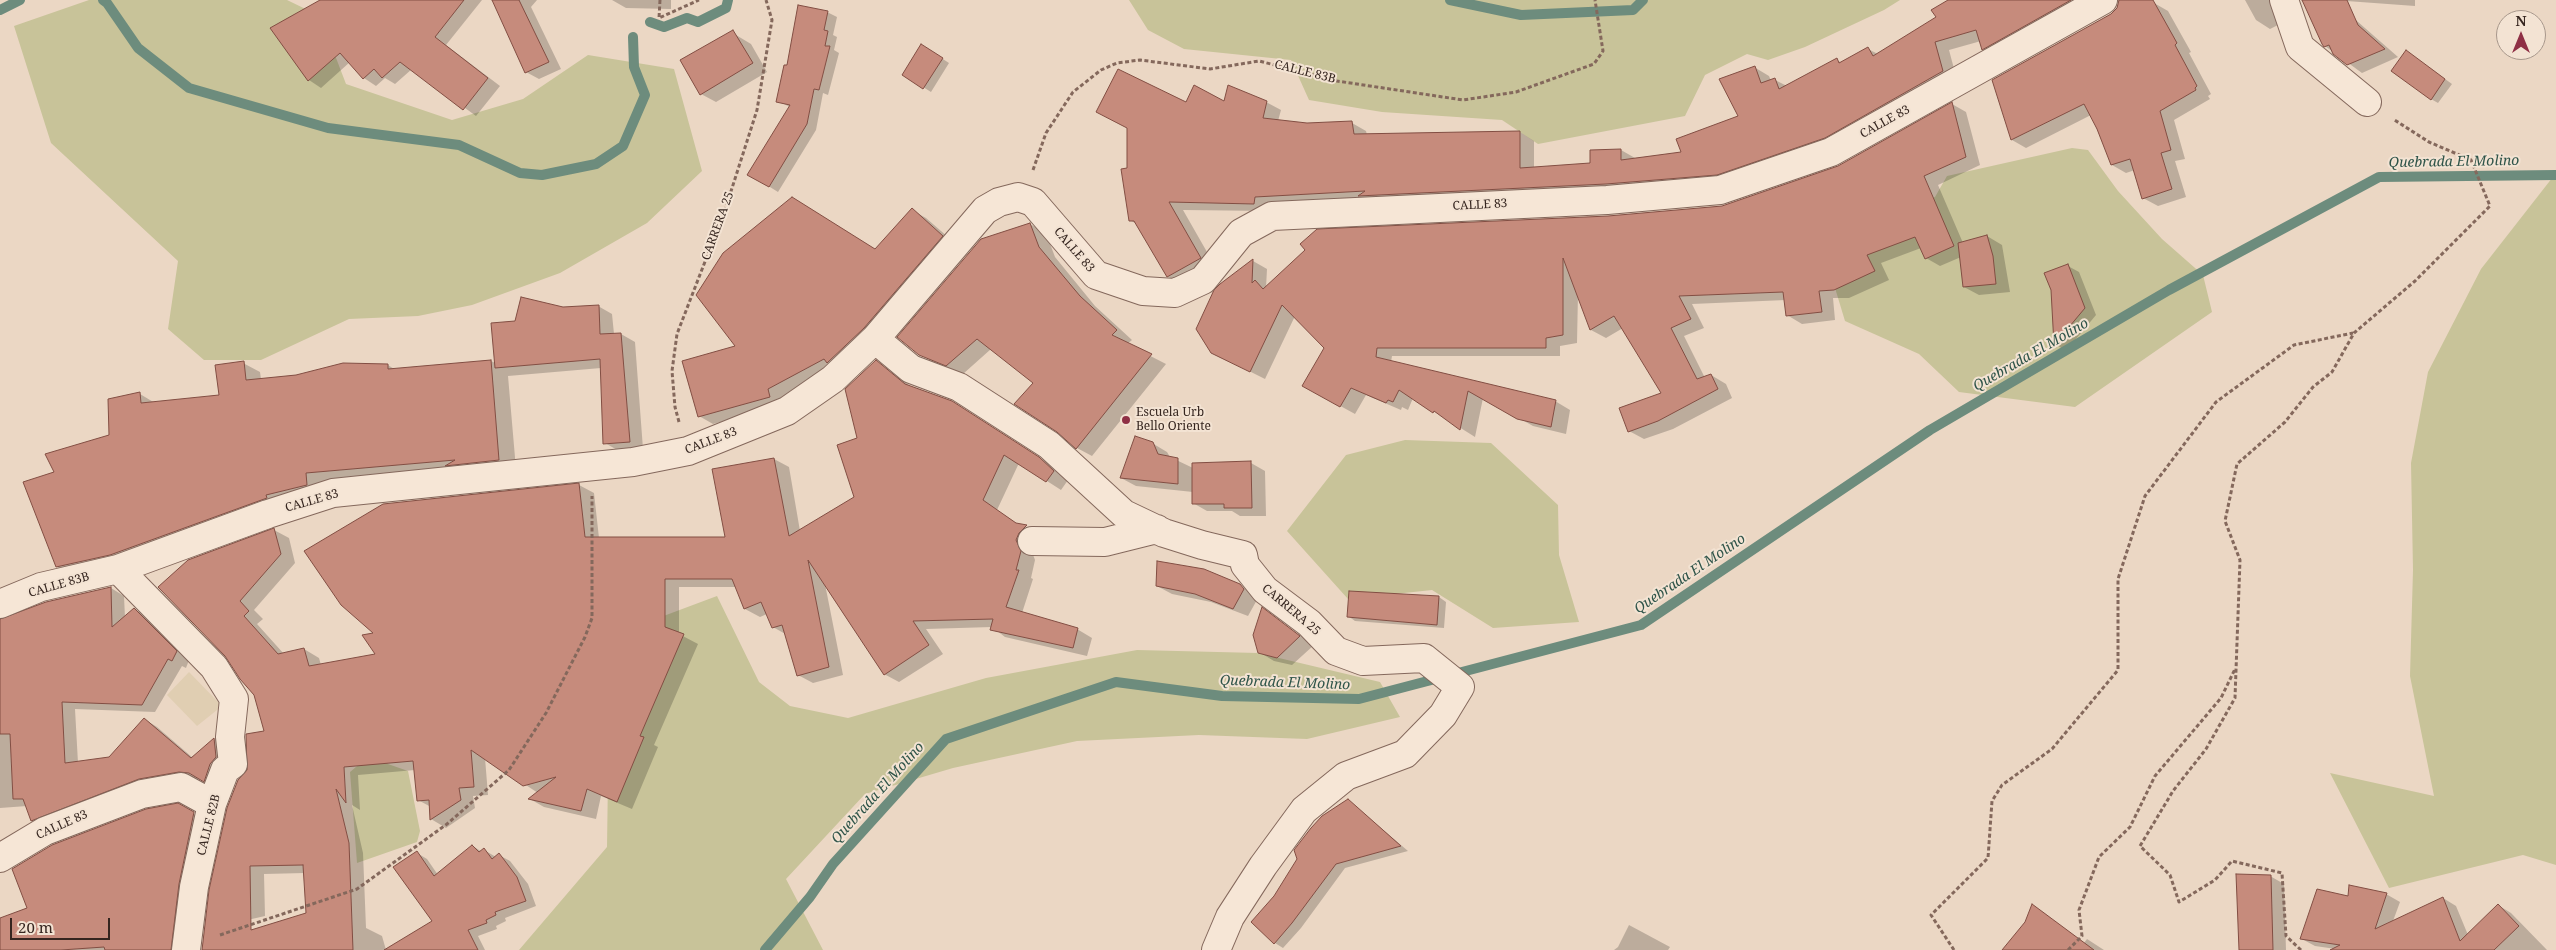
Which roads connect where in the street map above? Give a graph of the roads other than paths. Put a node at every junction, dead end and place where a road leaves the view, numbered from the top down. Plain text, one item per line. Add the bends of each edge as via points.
1 (2103, 0) edge
2 (2284, 0) edge
3 (2367, 102) road end
4 (875, 339) junction
5 (1157, 529) junction
6 (1032, 541) dead end
7 (118, 569) junction
8 (0, 604) edge
9 (212, 804) junction
10 (0, 858) edge
11 (186, 950) edge
12 (1216, 950) edge

1 - 4 street, CALLE 83 via 1832,152 1720,190 1606,200 1272,216 1241,233 1203,280 1175,293 1143,291 1096,275 1033,202 1018,197 999,202 985,210
2 - 3 street via 2300,47
4 - 5 street, CARRERA 25 via 911,369 959,387 1049,445 1124,514
4 - 7 street, CALLE 83 via 833,379 787,411 688,451 590,468 333,494 268,514
5 - 6 street via 1105,542
5 - 12 street, CARRERA 25 via 1243,555 1245,565 1265,590 1309,623 1336,651 1363,661 1424,658 1460,687 1443,716 1405,754 1346,776 1304,810 1230,917
7 - 8 street, CALLE 83B via 41,587
7 - 9 street, CALLE 82B via 214,667 234,699 230,737 233,764 225,770
9 - 10 street, CALLE 83 via 181,787 142,794 45,832
9 - 11 street, CALLE 82B via 194,887

